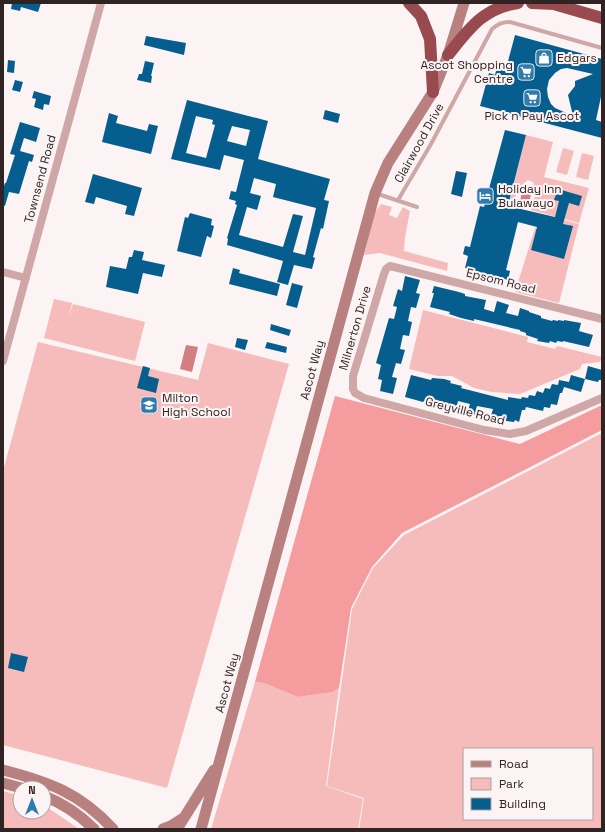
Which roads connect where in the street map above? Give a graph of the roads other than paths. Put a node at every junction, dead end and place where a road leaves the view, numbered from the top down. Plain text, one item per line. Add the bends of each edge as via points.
1 (101, 3) edge
2 (409, 3) edge
3 (464, 3) edge
4 (518, 3) edge
5 (532, 3) edge
6 (552, 4) edge
7 (575, 6) edge
8 (602, 18) edge
9 (602, 48) edge
10 (448, 55) junction
11 (433, 92) junction
12 (375, 193) junction
13 (398, 200) junction
14 (417, 207) dead end
15 (394, 266) joint
16 (3, 272) edge
17 (26, 278) junction
18 (602, 319) edge
19 (3, 360) edge
20 (364, 398) joint
21 (602, 398) edge
22 (220, 759) junction
23 (3, 770) edge
24 (52, 800) edge
25 (185, 817) junction
26 (110, 825) edge
27 (201, 827) edge
28 (94, 829) edge
29 (120, 829) edge
30 (163, 829) edge
31 (177, 829) edge

1 - 17 street, Townsend Road
2 - 11 highway via 421,16 430,38
3 - 10 main road, Ascot Way
4 - 10 highway via 505,5 487,13 472,25
5 - 6 highway
6 - 7 highway
7 - 8 highway
9 - 13 lane, Clairwood Drive via 510,22 498,24 492,29
10 - 11 main road, Ascot Way
11 - 12 main road, Ascot Way via 388,163
12 - 13 lane, Clairwood Drive
12 - 22 main road, Ascot Way
13 - 14 lane, Clairwood Drive
15 - 18 street, Epsom Road
15 - 20 street, Milnerton Drive via 386,269 384,274 353,376 355,394
16 - 17 street
17 - 19 street, Townsend Road
20 - 21 street, Greyville Road via 484,430 510,434 526,431
22 - 25 main road
22 - 27 main road, Ascot Way
23 - 26 main road via 52,785 90,807
24 - 28 main road via 69,809
25 - 30 main road
25 - 31 main road
26 - 29 main road

